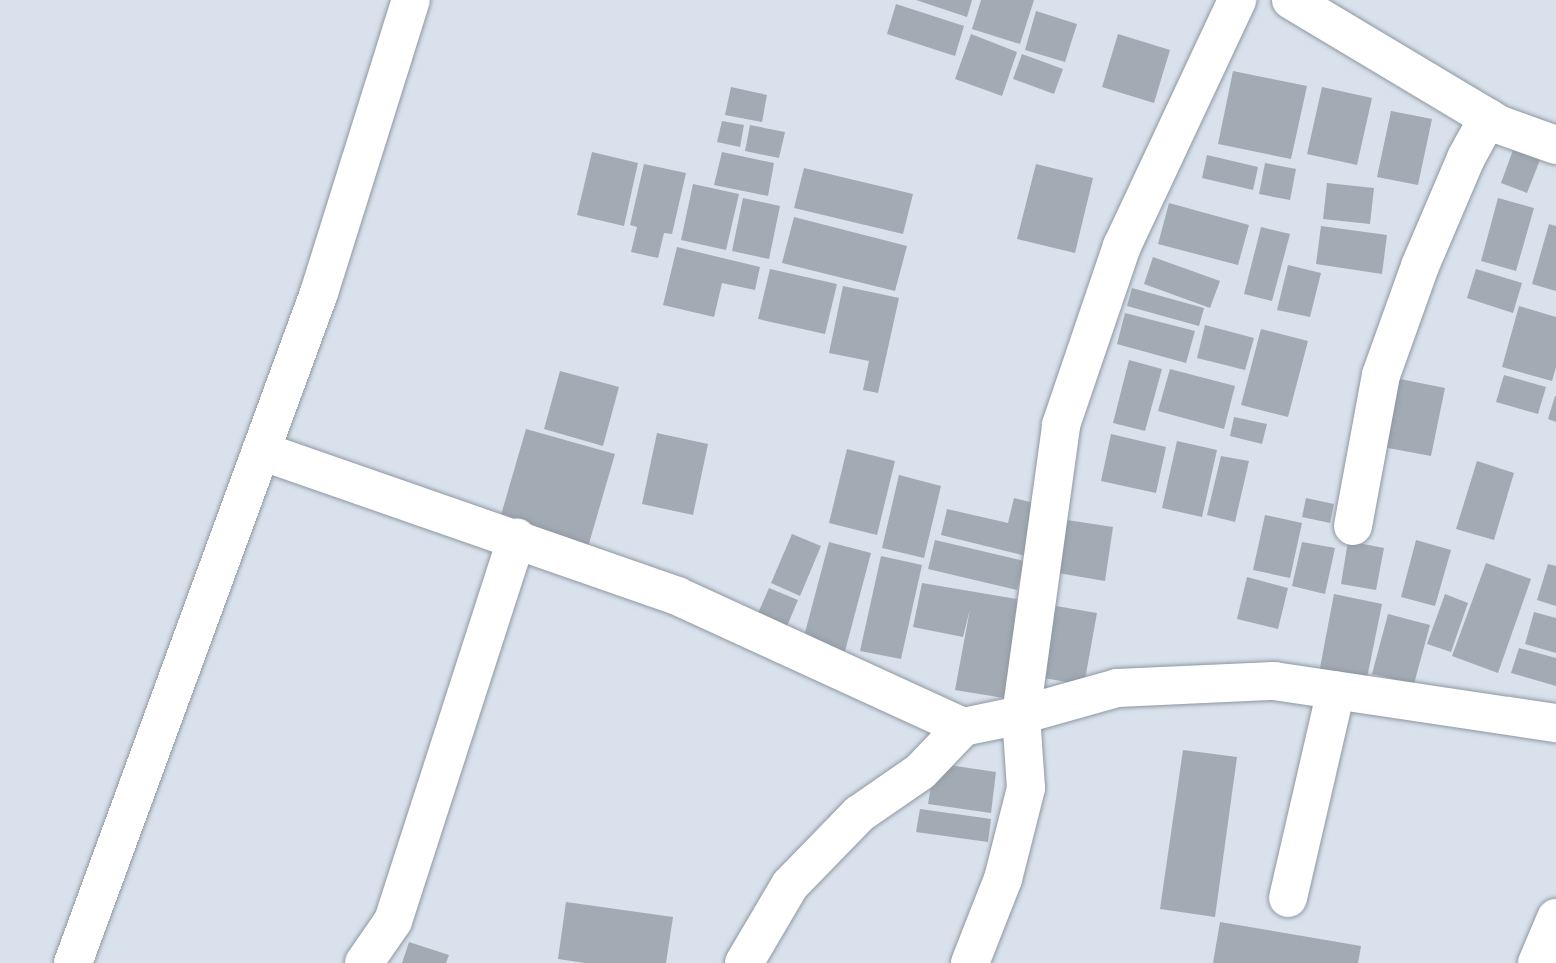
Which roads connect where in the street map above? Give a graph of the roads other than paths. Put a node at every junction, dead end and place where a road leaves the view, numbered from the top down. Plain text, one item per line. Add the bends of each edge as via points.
1 (411, 0) edge
2 (1237, 0) edge
3 (1291, 0) edge
4 (1488, 118) junction
5 (1556, 145) edge
6 (261, 451) junction
7 (1353, 526) dead end
8 (517, 538) junction
9 (1336, 690) junction
10 (1021, 715) junction
11 (1556, 723) edge
12 (963, 727) junction
13 (1288, 898) dead end
14 (1556, 918) edge
15 (73, 963) edge
16 (365, 963) edge
17 (744, 963) edge
18 (970, 963) edge
19 (1537, 963) edge

1 - 6 street via 319,293
2 - 10 street via 1122,246 1061,425
3 - 4 street
4 - 5 street
4 - 7 street via 1420,266 1381,375
6 - 8 street
6 - 15 street
8 - 12 street via 677,596
8 - 16 street via 393,921
9 - 10 street via 1274,681 1117,688
9 - 11 street
9 - 13 street
10 - 12 street
10 - 18 street via 1026,788 1003,878
12 - 17 street via 921,771 859,814 790,885
14 - 19 street

